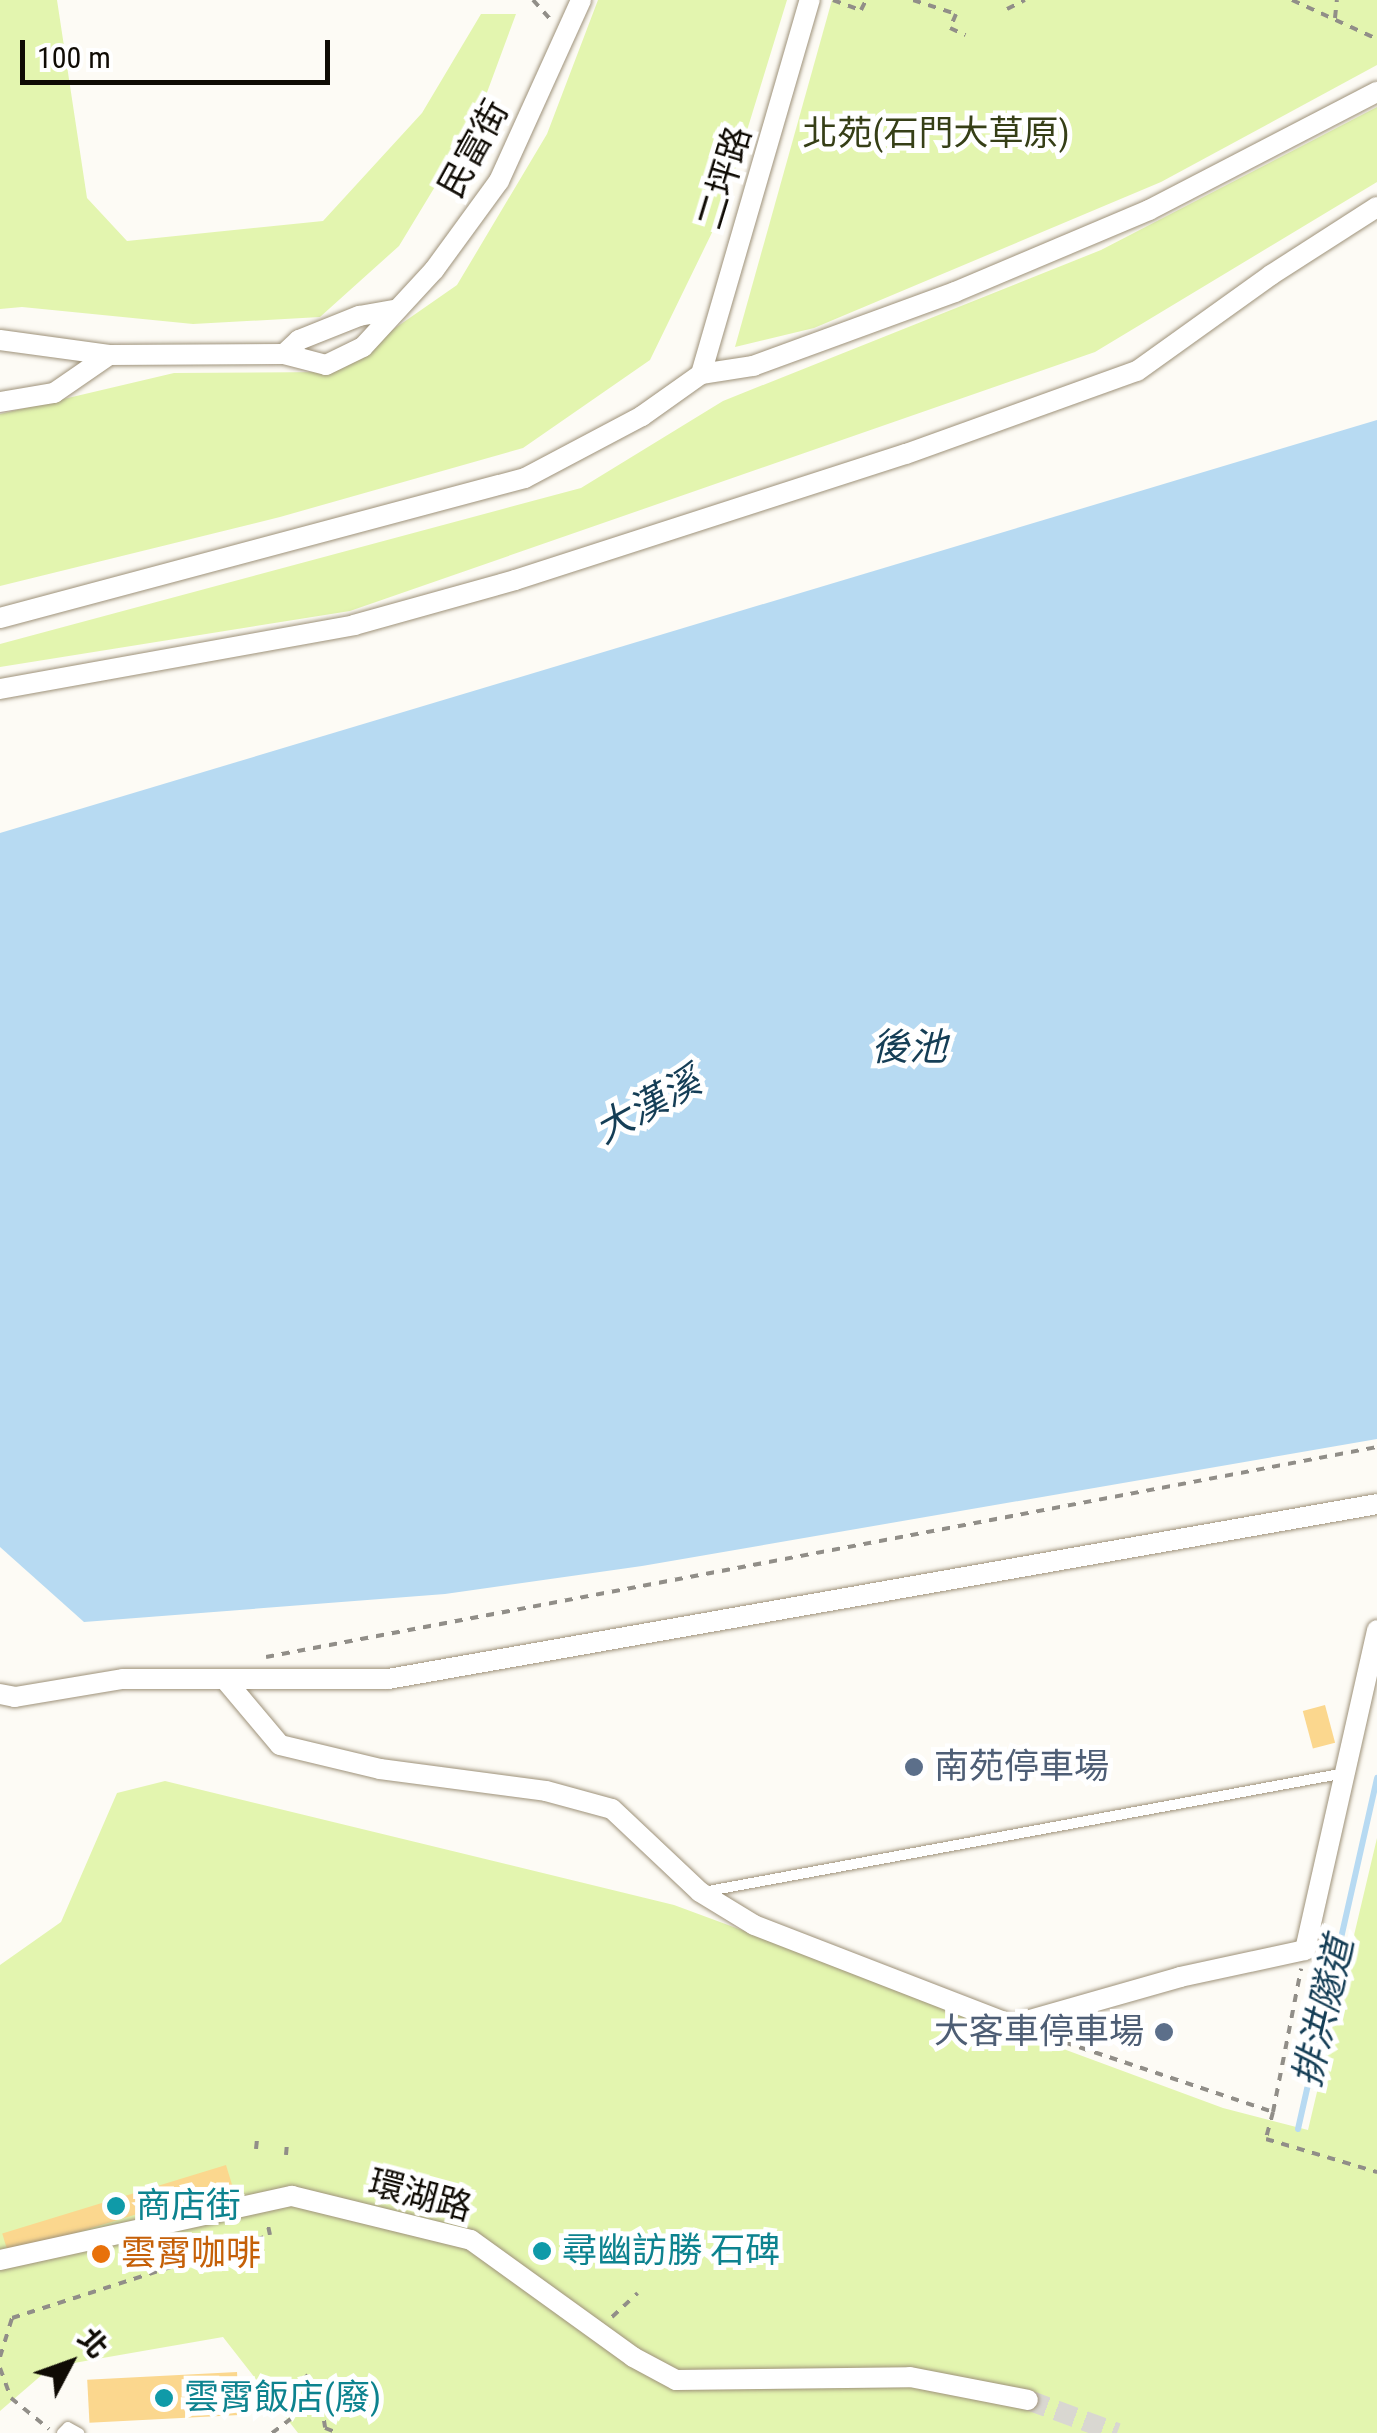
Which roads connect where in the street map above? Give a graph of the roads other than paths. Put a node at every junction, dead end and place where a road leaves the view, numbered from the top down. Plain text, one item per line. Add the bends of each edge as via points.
1 (581, 0) edge
2 (810, 0) edge
3 (1377, 92) edge
4 (1377, 206) edge
5 (394, 310) junction
6 (0, 340) edge
7 (284, 354) junction
8 (109, 355) junction
9 (701, 374) junction
10 (0, 402) edge
11 (0, 618) edge
12 (0, 690) edge
13 (1377, 1504) edge
14 (1377, 1630) edge
15 (227, 1682) junction
16 (0, 1694) edge
17 (1346, 1773) junction
18 (700, 1892) junction
19 (0, 2260) edge
20 (1028, 2400) tunnel mouth
21 (58, 2433) edge
22 (79, 2433) edge

1 - 5 street, 民富街 via 498,181 434,270
2 - 9 street, 二坪路
3 - 9 street via 1149,210 955,292 752,366
4 - 12 street via 1137,371 906,454 354,625
5 - 7 street via 359,316 299,340
5 - 7 street, 民富街 via 363,347 326,365
6 - 8 street, 民富街
7 - 8 street, 民富街
8 - 10 street via 54,393
9 - 11 street via 642,416 525,478
13 - 15 street via 388,1680
14 - 17 street
15 - 16 street via 123,1679
15 - 18 street via 280,1745 380,1769 546,1791 612,1809
17 - 18 lane
17 - 18 street via 1304,1950 1012,2025 754,1925
19 - 20 street, 環湖路 via 292,2196 471,2240 676,2380 910,2377
21 - 22 lane via 68,2426

